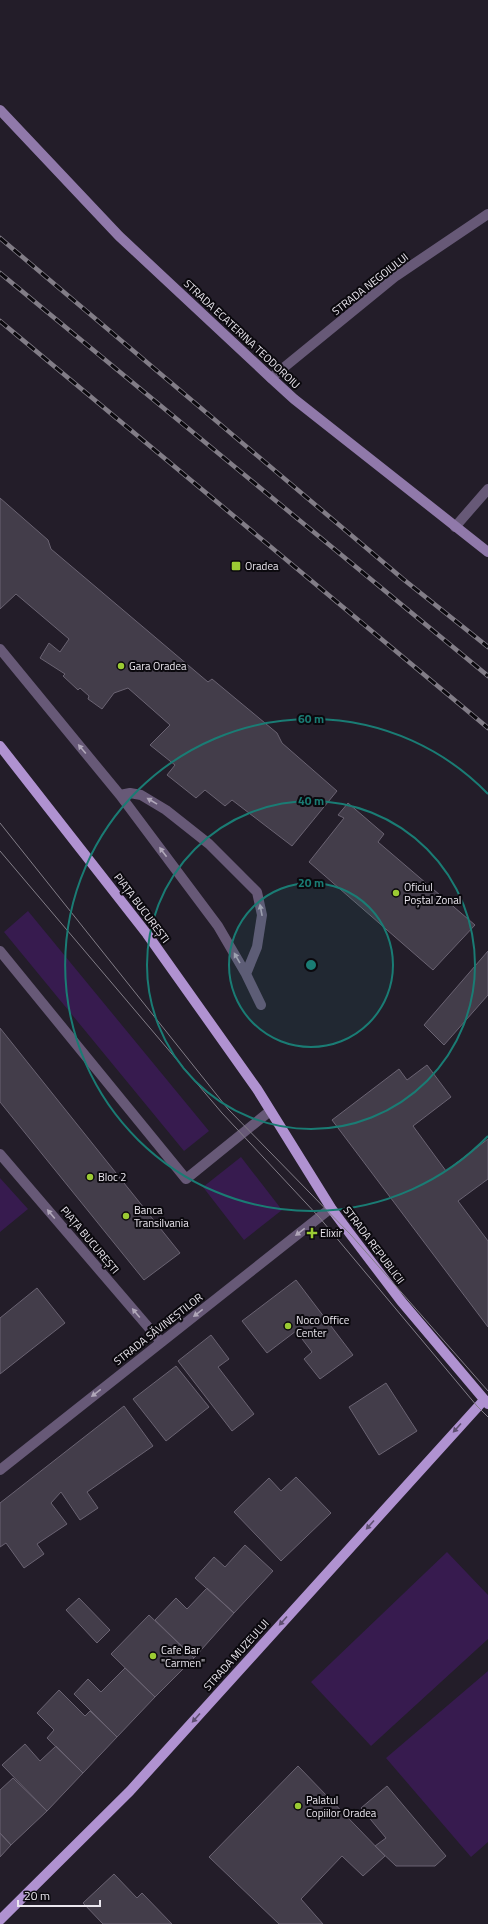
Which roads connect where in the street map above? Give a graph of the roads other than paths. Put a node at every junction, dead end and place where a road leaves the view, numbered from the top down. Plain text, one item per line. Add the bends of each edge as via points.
1 (0, 110) edge
2 (488, 214) edge
3 (271, 378) junction
4 (488, 489) edge
5 (455, 527) junction
6 (488, 552) edge
7 (0, 650) edge
8 (0, 746) edge
9 (120, 795) junction
10 (0, 951) edge
11 (246, 974) junction
12 (261, 1005) dead end
13 (257, 1089) joint
14 (270, 1111) junction
15 (0, 1154) edge
16 (331, 1208) junction
17 (161, 1342) junction
18 (486, 1402) edge
19 (1, 1466) edge
20 (0, 1920) edge

1 - 3 main road, STRADA ECATERINA TEODOROIU via 120,236
2 - 3 street, STRADA NEGOIULUI via 396,276
3 - 5 main road, STRADA ECATERINA TEODOROIU
4 - 5 street
5 - 6 main road, STRADA ECATERINA TEODOROIU
9 -> 7 street
8 - 13 main road, PIAȚA BUCUREȘTI via 147,934
11 -> 9 street via 218,926
11 -> 9 street via 257,947 262,915 257,892 209,844 166,810 141,795
10 - 14 street via 186,1179
11 - 12 street
13 - 14 main road, STRADA REPUBLICII
14 - 16 main road, STRADA REPUBLICII
17 -> 15 street, PIAȚA BUCUREȘTI
16 -> 17 street, STRADA SĂVINEȘTILOR
16 - 18 main road, STRADA REPUBLICII via 401,1301
17 -> 19 street, STRADA SĂVINEȘTILOR
18 -> 20 main road, STRADA MUZEULUI via 130,1791

